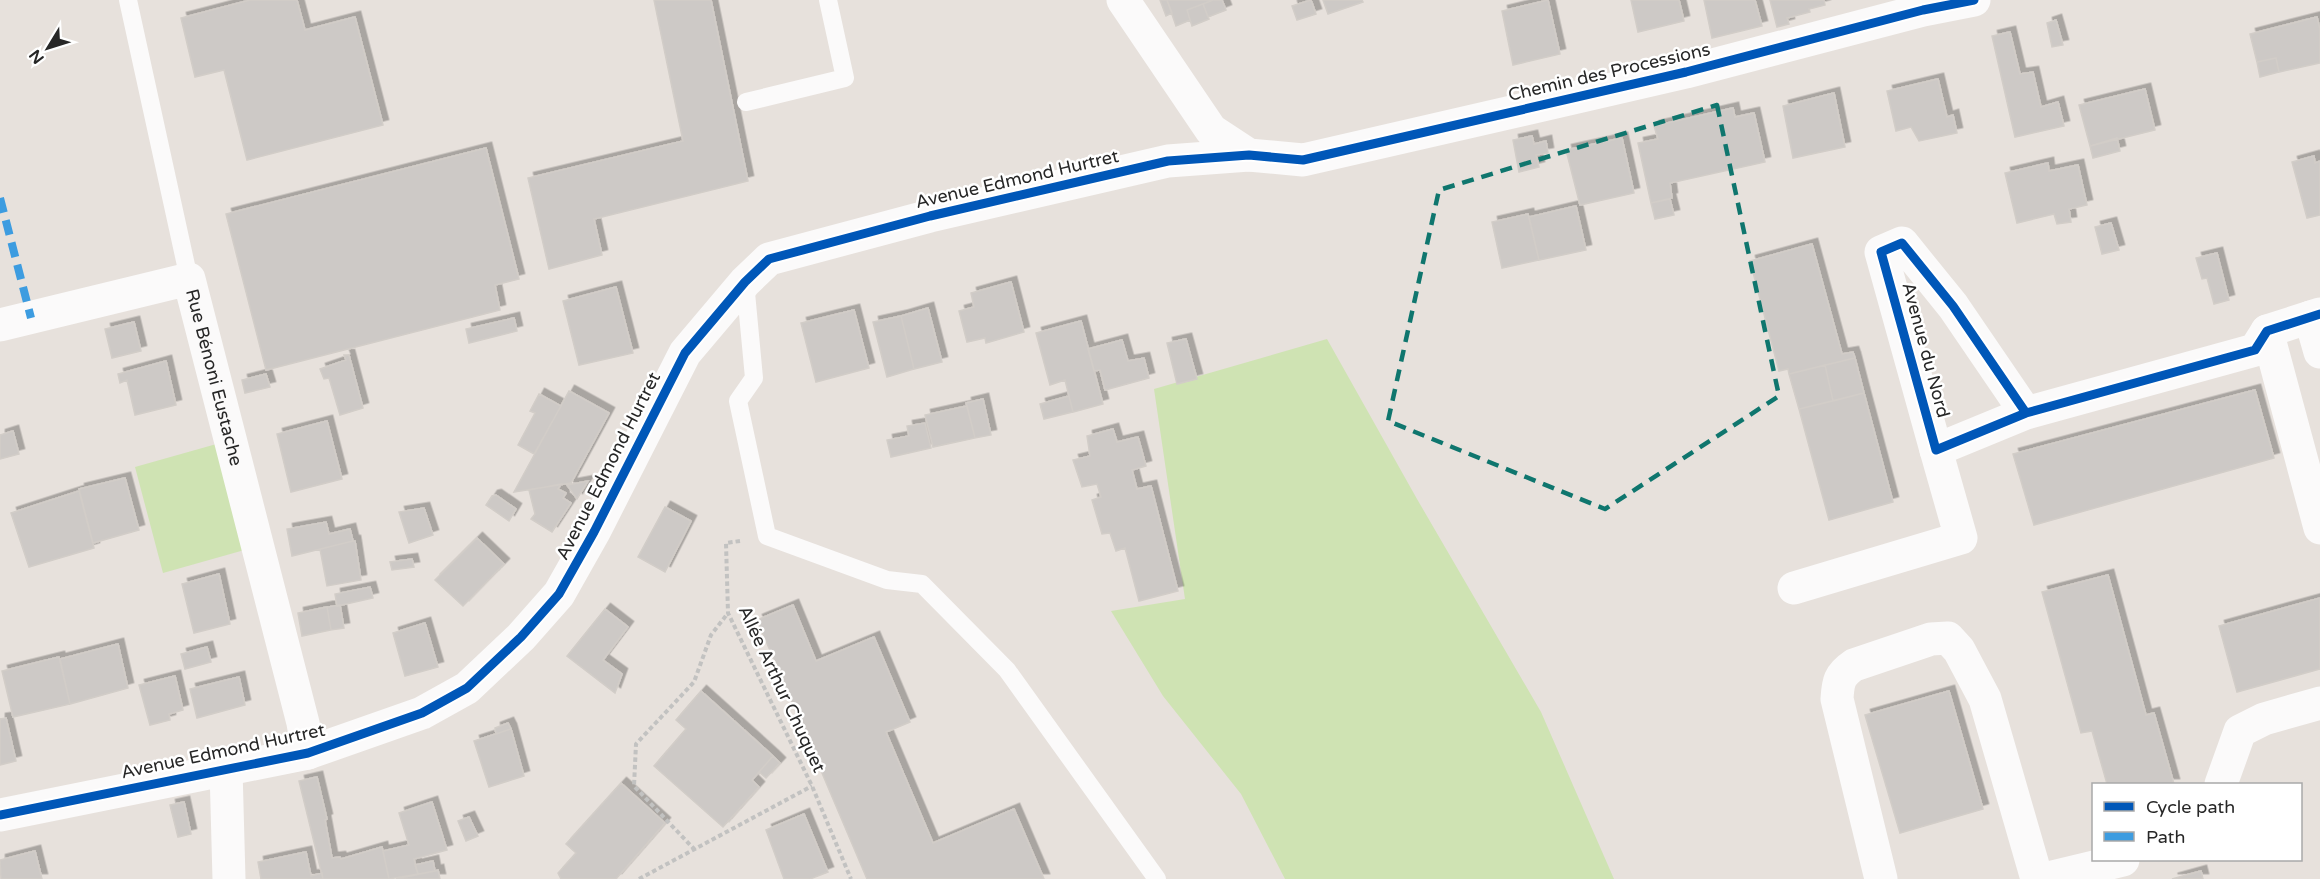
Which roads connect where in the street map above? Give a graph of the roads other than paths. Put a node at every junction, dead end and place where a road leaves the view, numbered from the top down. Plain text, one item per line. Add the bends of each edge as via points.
1 (128, 0) edge
2 (828, 0) edge
3 (1123, 0) edge
4 (1974, 0) edge
5 (1922, 5) edge
6 (746, 102) dead end
7 (1248, 155) junction
8 (189, 279) junction
9 (745, 282) junction
10 (2315, 316) edge
11 (0, 325) edge
12 (2267, 331) junction
13 (2320, 352) edge
14 (2026, 413) junction
15 (1936, 450) junction
16 (2320, 528) edge
17 (1794, 588) dead end
18 (2320, 703) edge
19 (308, 753) junction
20 (226, 770) junction
21 (2221, 783) edge
22 (0, 815) edge
23 (2119, 861) edge
24 (229, 879) edge
25 (1157, 879) edge
26 (1881, 879) edge
27 (2037, 879) edge
28 (2044, 879) edge

1 - 8 lane, Rue Bénoni Eustache
2 - 6 lane via 845,78
3 - 7 street, Chemin des Processions via 1211,130
4 - 5 street, Chemin des Processions
5 - 7 street, Chemin des Processions via 1686,72 1303,160
7 - 9 street, Avenue Edmond Hurtret via 1167,161 930,216 769,259
8 - 11 street
8 - 19 street, Rue Bénoni Eustache
9 - 19 street, Avenue Edmond Hurtret via 685,353 559,594 521,637 467,688 444,702
9 - 25 lane via 754,378 738,401 767,536 887,580 922,584 1006,670
10 - 12 street, Avenue du Nord
10 - 13 street, Avenue du Nord
12 - 14 street, Avenue du Nord via 2255,350
12 - 16 street
14 - 15 street, Avenue du Nord
14 - 15 street, Avenue du Nord via 1953,306 1902,243 1881,252
15 - 17 street, Avenue du Nord via 1961,538
18 - 21 street via 2264,719 2240,731
19 - 20 street, Avenue Edmond Hurtret
20 - 22 street, Avenue Edmond Hurtret
20 - 24 street
23 - 28 street
26 - 27 street via 1837,699 1838,680 1854,665 1932,639 1948,638 1959,650 1985,699

